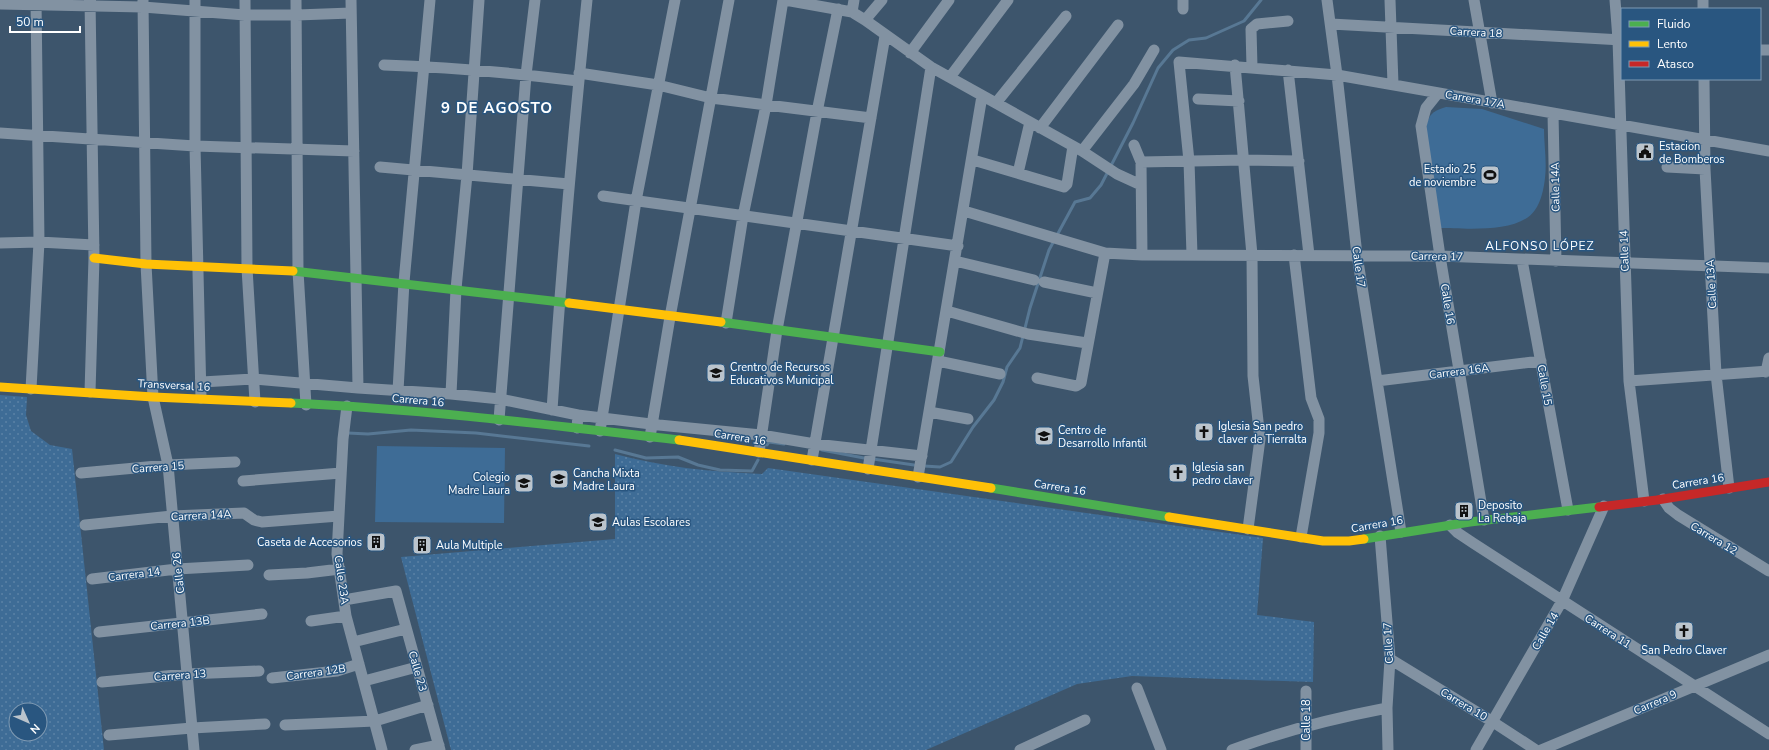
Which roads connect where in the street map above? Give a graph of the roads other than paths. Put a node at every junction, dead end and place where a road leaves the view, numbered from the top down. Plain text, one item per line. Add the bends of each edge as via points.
1 (245, 0) edge
2 (296, 0) edge
3 (351, 0) edge
4 (430, 0) edge
5 (479, 0) edge
6 (535, 0) edge
7 (587, 0) edge
8 (675, 0) edge
9 (730, 0) edge
10 (784, 0) edge
11 (854, 0) edge
12 (882, 0) edge
13 (949, 0) edge
14 (1008, 0) edge
15 (1327, 0) edge
16 (1390, 0) edge
17 (1474, 0) edge
18 (1615, 0) edge
19 (800, 1) edge
20 (36, 2) edge
21 (90, 2) edge
22 (0, 4) edge
23 (143, 4) edge
24 (195, 5) edge
25 (838, 9) junction
26 (852, 12) junction
27 (351, 13) junction
28 (245, 15) junction
29 (297, 15) junction
30 (1066, 16) dead end
31 (865, 20) junction
32 (1288, 21) dead end
33 (1331, 24) junction
34 (1118, 25) dead end
35 (1390, 27) junction
36 (1479, 32) junction
37 (885, 36) junction
38 (1620, 39) edge
39 (1154, 50) dead end
40 (910, 53) junction
41 (384, 65) dead end
42 (1235, 65) junction
43 (423, 66) junction
44 (931, 67) junction
45 (1252, 67) junction
46 (474, 70) junction
47 (1288, 70) junction
48 (526, 75) junction
49 (1338, 75) junction
50 (579, 77) junction
51 (950, 77) junction
52 (1704, 80) edge
53 (1393, 84) junction
54 (658, 85) junction
55 (1438, 93) junction
56 (982, 96) junction
57 (711, 98) junction
58 (1198, 100) dead end
59 (1238, 101) junction
60 (1492, 102) junction
61 (996, 103) junction
62 (766, 104) junction
63 (817, 112) junction
64 (1553, 113) junction
65 (871, 118) junction
66 (1030, 122) junction
67 (1621, 124) junction
68 (1040, 128) junction
69 (0, 133) edge
70 (38, 134) junction
71 (92, 138) junction
72 (1704, 140) junction
73 (145, 144) junction
74 (1134, 145) dead end
75 (195, 146) junction
76 (245, 148) junction
77 (1078, 149) junction
78 (297, 150) junction
79 (354, 151) junction
80 (1769, 151) edge
81 (972, 160) junction
82 (1244, 160) junction
83 (1189, 161) junction
84 (1299, 161) junction
85 (1141, 162) junction
86 (380, 167) dead end
87 (1667, 167) dead end
88 (1705, 169) junction
89 (415, 170) junction
90 (1018, 174) junction
91 (467, 175) junction
92 (518, 179) junction
93 (569, 184) junction
94 (1141, 185) junction
95 (603, 196) dead end
96 (636, 201) junction
97 (690, 208) junction
98 (964, 211) junction
99 (743, 216) junction
100 (798, 224) junction
101 (852, 231) junction
102 (903, 239) junction
103 (39, 242) junction
104 (0, 243) edge
105 (94, 245) junction
106 (958, 246) junction
107 (1104, 252) junction
108 (1142, 255) junction
109 (1192, 255) junction
110 (1252, 255) junction
111 (1294, 255) junction
112 (1309, 255) junction
113 (1357, 255) junction
114 (1440, 256) junction
115 (94, 258) junction
116 (1522, 260) junction
117 (955, 261) junction
118 (1556, 261) junction
119 (146, 264) junction
120 (1625, 264) junction
121 (198, 266) junction
122 (1710, 267) junction
123 (247, 268) junction
124 (1769, 268) edge
125 (298, 271) junction
126 (356, 276) junction
127 (404, 282) junction
128 (456, 289) junction
129 (1097, 293) junction
130 (508, 295) junction
131 (559, 301) junction
132 (618, 309) junction
133 (947, 310) junction
134 (670, 315) junction
135 (726, 323) junction
136 (777, 330) junction
137 (833, 337) junction
138 (1087, 343) junction
139 (887, 345) junction
140 (939, 357) junction
141 (1769, 358) edge
142 (1541, 361) junction
143 (1459, 370) junction
144 (1768, 372) edge
145 (1000, 374) dead end
146 (1716, 374) junction
147 (1037, 378) dead end
148 (254, 379) junction
149 (1377, 381) junction
150 (1630, 381) junction
151 (202, 382) junction
152 (305, 384) junction
153 (0, 387) edge
154 (358, 388) junction
155 (31, 389) junction
156 (398, 391) junction
157 (90, 392) junction
158 (450, 394) junction
159 (153, 397) junction
160 (202, 398) junction
161 (500, 399) junction
162 (255, 402) junction
163 (306, 405) junction
164 (347, 406) junction
165 (552, 410) junction
166 (929, 412) junction
167 (578, 415) junction
168 (601, 418) junction
169 (968, 419) dead end
170 (499, 420) junction
171 (652, 425) junction
172 (577, 428) junction
173 (698, 429) junction
174 (600, 431) junction
175 (761, 435) junction
176 (650, 437) junction
177 (696, 443) junction
178 (815, 444) junction
179 (871, 449) junction
180 (759, 452) junction
181 (922, 456) junction
182 (812, 460) junction
183 (235, 462) dead end
184 (168, 465) junction
185 (868, 469) junction
186 (81, 473) dead end
187 (341, 473) junction
188 (918, 477) junction
189 (243, 481) dead end
190 (1769, 482) edge
191 (1729, 488) junction
192 (1664, 499) junction
193 (1644, 501) junction
194 (1604, 506) junction
195 (1568, 510) junction
196 (172, 516) junction
197 (339, 516) junction
198 (1484, 520) junction
199 (1450, 524) junction
200 (85, 525) dead end
201 (1248, 529) junction
202 (1401, 532) junction
203 (1380, 536) junction
204 (1301, 537) junction
205 (248, 565) dead end
206 (177, 569) junction
207 (340, 569) junction
208 (1769, 571) edge
209 (269, 575) dead end
210 (92, 580) dead end
211 (344, 600) junction
212 (1562, 601) junction
213 (262, 614) dead end
214 (346, 616) junction
215 (311, 621) dead end
216 (182, 623) junction
217 (406, 629) junction
218 (99, 632) dead end
219 (353, 642) junction
220 (1769, 655) edge
221 (1390, 659) junction
222 (359, 664) junction
223 (417, 667) junction
224 (259, 671) dead end
225 (187, 674) junction
226 (272, 678) dead end
227 (364, 681) junction
228 (102, 682) dead end
229 (1693, 686) junction
230 (1137, 688) dead end
231 (1306, 691) dead end
232 (428, 705) junction
233 (1387, 708) junction
234 (1085, 720) dead end
235 (375, 721) junction
236 (1493, 722) junction
237 (265, 724) dead end
238 (284, 725) dead end
239 (1305, 727) junction
240 (192, 728) junction
241 (1769, 734) edge
242 (109, 736) dead end
243 (439, 748) edge
244 (194, 750) edge
245 (382, 750) edge
246 (415, 750) edge
247 (1020, 750) edge
248 (1161, 750) edge
249 (1232, 750) edge
250 (1306, 750) edge
251 (1388, 750) edge
252 (1476, 750) edge
253 (1536, 750) edge
254 (1541, 750) edge

1 - 28 street
2 - 29 street
3 - 27 street
4 - 43 street
5 - 46 street
6 - 48 street
7 - 50 street
8 - 54 street
9 - 57 street
10 - 19 street
10 - 62 street
11 - 26 street
12 - 31 street
13 - 40 street
14 - 51 street
15 - 33 street, Calle 17
16 - 35 street
17 - 36 street
18 - 38 street, Calle 14
19 - 25 street
20 - 21 street
20 - 22 street
20 - 70 street
21 - 23 street
21 - 71 street
23 - 24 street
23 - 73 street, Calle 26
24 - 28 street
24 - 75 street
25 - 26 street
25 - 63 street
26 - 31 street
27 - 29 street
27 - 79 street
28 - 29 street
28 - 76 street
29 - 78 street
30 - 61 street
31 - 37 street
32 - 45 street via 1253,26
33 - 35 street, Carrera 18
33 - 49 street, Calle 17
34 - 68 street
35 - 36 street, Carrera 18
35 - 53 street
36 - 38 street, Carrera 18
36 - 60 street
37 - 40 street
37 - 65 street
38 - 67 street, Calle 14
39 - 77 street via 1134,84
40 - 44 street
41 - 43 street
42 - 45 street, Carrera 17A
42 - 59 street
42 - 83 street, Carrera 17A via 1179,62
43 - 46 street
43 - 89 street
44 - 51 street
44 - 102 street
45 - 47 street, Carrera 17A
46 - 48 street
46 - 91 street
47 - 49 street, Carrera 17A
47 - 84 street
48 - 50 street
48 - 92 street
49 - 53 street, Carrera 17A
49 - 113 street, Calle 17
50 - 54 street
50 - 93 street
51 - 56 street
52 - 72 street, Calle 13A
53 - 55 street, Carrera 17A
54 - 57 street
54 - 96 street
55 - 60 street, Carrera 17A
55 - 114 street, Calle 16 via 1426,108 1421,126
56 - 61 street
56 - 81 street
57 - 62 street
57 - 97 street
58 - 59 street
59 - 82 street
60 - 64 street, Carrera 17A
61 - 66 street
62 - 63 street
62 - 99 street
63 - 65 street
63 - 100 street
64 - 67 street, Carrera 17A
64 - 118 street, Calle 14A
65 - 101 street
66 - 68 street
66 - 90 street
67 - 72 street, Carrera 17A
67 - 120 street, Calle 14
68 - 77 street
69 - 70 street
70 - 71 street
70 - 103 street
71 - 73 street
71 - 105 street
72 - 80 street, Carrera 17A
72 - 88 street, Calle 13A
73 - 75 street
73 - 119 street, Calle 26
74 - 85 street
75 - 76 street
75 - 121 street
76 - 78 street
76 - 123 street
77 - 90 street via 1064,187
77 - 94 street
78 - 79 street
78 - 125 street
79 - 126 street
81 - 90 street
81 - 98 street
82 - 83 street
82 - 84 street
82 - 110 street
83 - 85 street
83 - 109 street
84 - 112 street
85 - 94 street
86 - 89 street
87 - 88 street
88 - 122 street, Calle 13A
89 - 91 street
89 - 127 street
91 - 92 street
91 - 128 street
92 - 93 street
92 - 130 street
93 - 131 street
94 - 108 street
95 - 96 street
96 - 97 street
96 - 132 street
97 - 99 street
97 - 134 street
98 - 106 street
98 - 107 street, Carrera 17
99 - 100 street
99 - 135 street
100 - 101 street
100 - 136 street
101 - 102 street
101 - 137 street
102 - 106 street
102 - 139 street
103 - 104 street
103 - 105 street
103 - 155 street
105 - 115 street
106 - 117 street
107 - 108 street, Carrera 17
107 - 129 street
108 - 109 street, Carrera 17
109 - 110 street, Carrera 17
110 - 111 street, Carrera 17
110 - 201 street via 1254,376 1260,439
111 - 112 street, Carrera 17
111 - 204 street via 1311,398 1319,419
112 - 113 street, Carrera 17
113 - 114 street, Carrera 17
113 - 149 street, Calle 17
114 - 116 street, Carrera 17
114 - 143 street, Calle 16
115 - 119 main road
115 - 157 street
116 - 118 street, Carrera 17
116 - 142 street, Calle 15
117 - 129 street
117 - 133 street
118 - 120 street, Carrera 17
119 - 121 main road
119 - 159 street, Calle 26
120 - 122 street, Carrera 17
120 - 150 street, Calle 14
121 - 123 main road
121 - 151 street
122 - 124 street, Carrera 17
122 - 146 street, Calle 13A
123 - 125 main road
123 - 148 street
125 - 126 main road
125 - 152 street
126 - 127 main road
126 - 154 street
127 - 128 main road
127 - 156 street
128 - 130 main road
128 - 158 street
129 - 138 street
130 - 131 main road
130 - 161 street
131 - 132 main road
131 - 165 street
132 - 134 main road
132 - 168 street
133 - 138 street via 1028,334
133 - 140 street
134 - 135 main road
134 - 171 street
135 - 136 main road
136 - 137 main road
136 - 175 street
137 - 139 main road
137 - 178 street
138 - 147 street via 1082,382 1079,385
139 - 140 main road
139 - 179 street
140 - 145 street
140 - 166 street
141 - 144 street
142 - 143 street, Carrera 16A
142 - 195 street, Calle 15
143 - 149 street, Carrera 16A
143 - 198 street, Calle 16
144 - 146 street
146 - 150 street
146 - 191 street, Calle 13A
148 - 151 street
148 - 152 street
148 - 162 street
149 - 202 street, Calle 17
150 - 193 street, Calle 14
151 - 160 street
152 - 154 street
152 - 163 street
153 - 155 main road, Transversal 16
154 - 156 street
155 - 157 main road, Transversal 16
156 - 158 street
157 - 159 main road, Transversal 16
158 - 161 street
159 - 160 main road, Transversal 16
159 - 184 street, Calle 26
160 - 162 main road, Transversal 16
161 - 165 street
161 - 170 street
162 - 163 main road, Transversal 16
163 - 164 main road, Transversal 16
164 - 170 main road, Carrera 16
164 - 187 street, Calle 23A
165 - 167 street
166 - 169 street
166 - 181 street
167 - 168 street
167 - 172 street
168 - 171 street
168 - 174 street
170 - 172 main road, Carrera 16
171 - 173 street
171 - 176 street
172 - 174 main road, Carrera 16
173 - 175 street
173 - 177 street
174 - 176 main road, Carrera 16
175 - 178 street
175 - 180 street
176 - 177 main road, Carrera 16
177 - 180 main road, Carrera 16
178 - 179 street
178 - 182 street
179 - 181 street
179 - 185 street
180 - 182 main road, Carrera 16
181 - 188 street
182 - 185 main road, Carrera 16
183 - 184 street, Carrera 15
184 - 186 street, Carrera 15
184 - 196 street, Calle 26
185 - 188 main road, Carrera 16
187 - 189 street
187 - 197 street, Calle 23A
188 - 201 main road, Carrera 16
190 - 191 main road, Carrera 16
191 - 192 main road, Carrera 16
192 - 193 main road, Carrera 16
192 - 208 street, Carrera 12 via 1669,508 1678,515
193 - 194 main road, Carrera 16
194 - 195 main road, Carrera 16
194 - 212 street, Calle 14
195 - 198 main road, Carrera 16
196 - 197 street, Carrera 14A via 244,513 262,522
196 - 200 street, Carrera 14A
196 - 206 street, Calle 26
197 - 207 street, Calle 23A via 337,554
198 - 199 main road, Carrera 16
199 - 202 main road, Carrera 16
199 - 212 street, Carrera 11 via 1458,533
201 - 204 main road, Carrera 16
202 - 203 main road, Carrera 16
203 - 204 main road, Carrera 16 via 1349,541 1323,541
203 - 221 street, Calle 17
205 - 206 street, Carrera 14
206 - 210 street, Carrera 14
206 - 216 street, Calle 26
207 - 209 street
207 - 211 street, Calle 23A
211 - 214 street, Calle 23A
211 - 217 street, Calle 23 via 396,591
212 - 229 street, Carrera 11
212 - 236 street, Calle 14
213 - 216 street, Carrera 13B
214 - 215 street
214 - 219 street, Calle 23A
216 - 218 street, Carrera 13B
216 - 225 street, Calle 26
217 - 219 street
217 - 223 street, Calle 23
219 - 222 street, Calle 23A
220 - 229 street, Carrera 9
221 - 233 street, Calle 17
221 - 236 street, Carrera 10
222 - 226 street, Carrera 12B via 337,671
222 - 227 street, Calle 23A
223 - 227 street
223 - 232 street, Calle 23
224 - 225 street, Carrera 13
225 - 228 street, Carrera 13
225 - 240 street, Calle 26
227 - 235 street, Calle 23A
229 - 241 street, Carrera 11
229 - 254 street, Carrera 9
230 - 248 street
231 - 239 street, Calle 18
232 - 235 street
232 - 243 street, Calle 23
233 - 239 street
233 - 251 street, Calle 17
234 - 247 street
235 - 238 street
235 - 245 street, Calle 23A
236 - 252 street, Calle 14
236 - 253 street, Carrera 10
237 - 240 street
239 - 249 street via 1259,739
239 - 250 street, Calle 18
240 - 242 street
240 - 244 street, Calle 26
243 - 246 street

